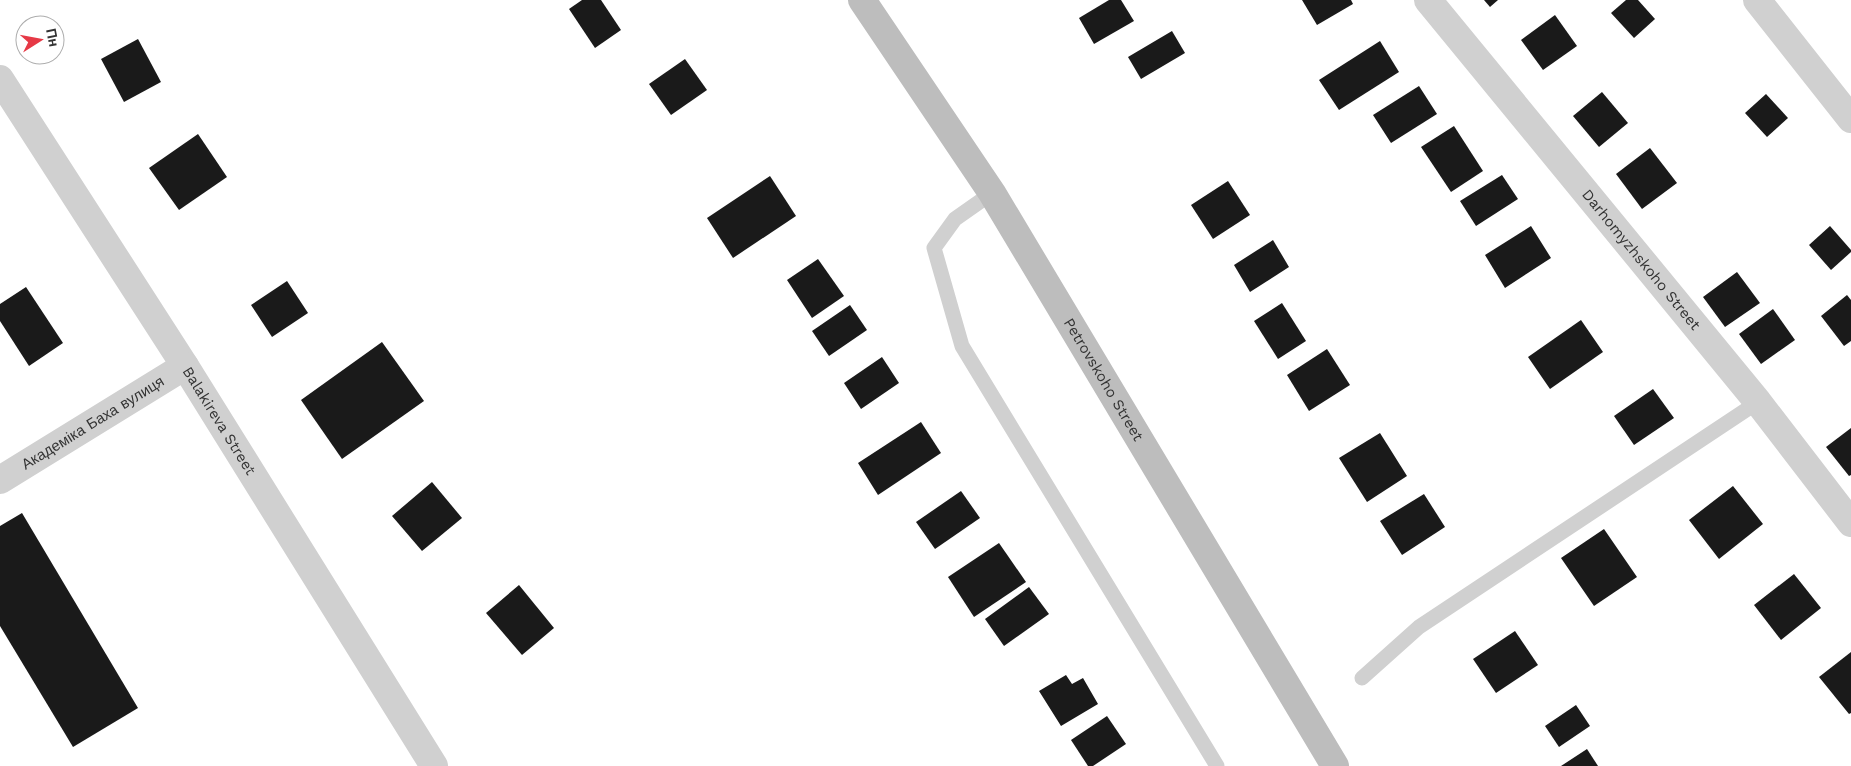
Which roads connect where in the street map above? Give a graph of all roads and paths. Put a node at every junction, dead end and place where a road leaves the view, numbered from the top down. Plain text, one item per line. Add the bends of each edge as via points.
1 (862, 0) edge
2 (1428, 0) edge
3 (1757, 0) edge
4 (0, 79) edge
5 (1851, 119) edge
6 (992, 193) junction
7 (185, 366) junction
8 (1758, 402) junction
9 (0, 480) edge
10 (1849, 519) edge
11 (1362, 678) dead end
12 (434, 766) edge
13 (1217, 766) edge
14 (1335, 766) edge

1 - 6 main road, Petrovskoho Street
2 - 8 street, Darhomyzhskoho Street
3 - 5 street
4 - 7 street, Balakireva Street
6 - 13 lane via 955,219 934,248 962,346
6 - 14 main road, Petrovskoho Street
7 - 9 street, Академіка Баха вулиця
7 - 12 street, Balakireva Street
8 - 10 street, Darhomyzhskoho Street
8 - 11 lane via 1418,627

